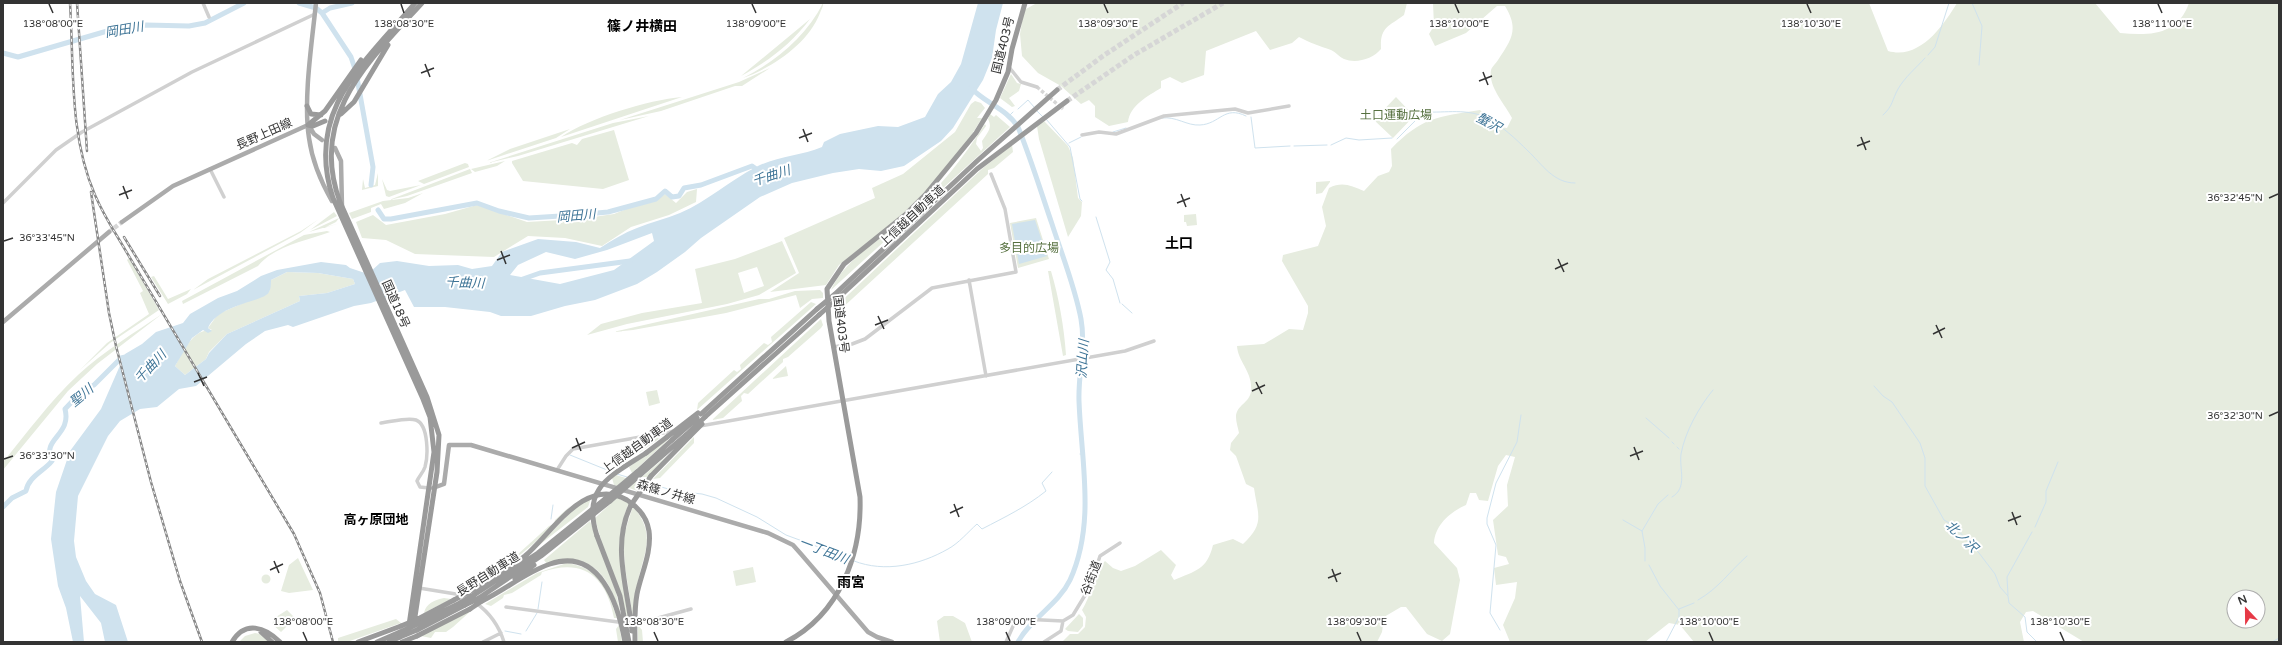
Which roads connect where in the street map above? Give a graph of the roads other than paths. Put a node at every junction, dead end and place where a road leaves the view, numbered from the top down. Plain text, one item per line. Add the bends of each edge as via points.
1 (203, 3) edge
2 (316, 3) edge
3 (415, 3) edge
4 (422, 3) edge
5 (1025, 3) edge
6 (315, 14) junction
7 (209, 17) dead end
8 (391, 34) junction
9 (1009, 67) junction
10 (350, 76) junction
11 (1037, 87) tunnel mouth
12 (1057, 90) tunnel mouth
13 (1067, 101) tunnel mouth
14 (308, 106) junction
15 (1289, 106) dead end
16 (341, 114) dead end
17 (321, 115) junction
18 (325, 121) dead end
19 (308, 125) junction
20 (1082, 135) dead end
21 (322, 140) dead end
22 (335, 148) dead end
23 (210, 169) junction
24 (991, 174) dead end
25 (224, 197) dead end
26 (3, 202) edge
27 (342, 213) junction
28 (122, 222) tunnel mouth
29 (109, 232) tunnel mouth
30 (969, 280) junction
31 (835, 297) junction
32 (3, 322) edge
33 (1154, 341) dead end
34 (833, 347) junction
35 (776, 351) junction
36 (986, 376) junction
37 (843, 401) junction
38 (703, 416) junction
39 (381, 423) dead end
40 (688, 435) junction
41 (670, 439) junction
42 (557, 470) junction
43 (639, 473) junction
44 (432, 488) junction
45 (608, 500) junction
46 (599, 507) junction
47 (424, 538) junction
48 (1120, 542) dead end
49 (496, 577) junction
50 (417, 588) junction
51 (836, 595) junction
52 (476, 597) junction
53 (465, 606) junction
54 (506, 607) dead end
55 (692, 609) dead end
56 (1063, 621) junction
57 (618, 622) dead end
58 (637, 622) dead end
59 (418, 624) junction
60 (501, 633) junction
61 (401, 635) edge
62 (232, 642) edge
63 (235, 642) edge
64 (272, 642) edge
65 (280, 642) edge
66 (358, 642) edge
67 (364, 642) edge
68 (377, 642) edge
69 (389, 642) edge
70 (406, 642) edge
71 (411, 642) edge
72 (483, 642) edge
73 (504, 642) edge
74 (625, 642) edge
75 (629, 642) edge
76 (634, 642) edge
77 (786, 642) edge
78 (892, 642) edge
79 (1006, 642) edge
80 (1044, 642) edge

1 - 7 street
2 - 6 main road, 長野上田線
3 - 8 highway, 国道18号
4 - 8 highway, 国道18号
5 - 9 highway, 国道403号
6 - 14 main road, 長野上田線
6 - 26 street via 192,72 82,132 61,146
8 - 10 highway, 国道18号
8 - 16 highway via 356,99
8 - 27 highway, 国道18号 via 352,85 336,117 331,147 333,180
9 - 11 street via 1018,80
9 - 34 highway, 国道403号 via 996,100 960,156 906,215 844,264 832,279 826,297
10 - 17 highway
10 - 27 highway, 国道18号 via 335,106 326,141 327,175
12 - 31 highway, 上信越自動車道
13 - 31 highway, 上信越自動車道 via 1014,139 964,181
14 - 17 highway via 311,114
14 - 19 main road, 長野上田線
15 - 20 street via 1248,113 1235,109 1164,116 1116,134 1099,132
17 - 19 highway
18 - 19 highway via 313,126
19 - 21 main road
19 - 23 main road, 長野上田線
19 - 27 main road via 316,167
22 - 27 main road via 340,158
23 - 25 street
23 - 28 main road, 長野上田線 via 168,189
24 - 30 street via 1005,209 1016,272
27 - 44 highway, 国道18号 via 425,398 434,437
29 - 32 main road
30 - 34 street via 932,288 865,339
30 - 36 street
31 - 35 highway, 上信越自動車道, bridge
33 - 36 street via 1134,349
34 - 37 highway, 国道403号
35 - 38 highway, 上信越自動車道
35 - 38 highway, 上信越自動車道
36 - 37 street
37 - 42 street via 573,449
37 - 51 highway, 国道403号 via 860,497 860,526 853,560
38 - 40 highway, 上信越自動車道, bridge
38 - 41 highway, 上信越自動車道, bridge
39 - 44 street via 416,420 422,426 427,455 424,471 417,481 420,487
40 - 43 highway, 上信越自動車道
40 - 76 highway, 上信越自動車道, bridge via 651,476 624,520 620,544
41 - 43 highway, 上信越自動車道
41 - 75 highway, 上信越自動車道, bridge via 614,473 598,489 593,501 592,513 597,536 620,596
42 - 44 main road, 森篠ノ井線 via 471,445 449,445 444,484
42 - 51 main road, 森篠ノ井線 via 778,537 793,545
43 - 45 highway, 上信越自動車道, bridge
44 - 47 highway, 国道18号
44 - 47 highway, 国道18号 via 431,513
45 - 46 highway, 上信越自動車道
45 - 49 highway via 533,554
46 - 52 highway, 長野自動車道
46 - 52 highway via 527,570
47 - 50 highway, 国道18号
47 - 50 highway, 国道18号
48 - 56 street, 谷街道 via 1100,556 1086,596 1073,615
49 - 52 highway
49 - 76 highway via 532,549 584,499 603,494 624,498 640,512 649,532 648,551 635,606
50 - 60 street via 466,597 487,612
50 - 70 highway, 国道18号
50 - 71 highway, 国道18号
51 - 77 highway, 国道403号 via 820,616
51 - 78 main road, 森篠ノ井線 via 868,632
52 - 53 highway, 長野自動車道, bridge
52 - 53 highway, bridge
52 - 59 highway, bridge via 454,600
52 - 74 highway via 544,566 563,561 576,562 593,570 606,586 616,607
53 - 59 highway, 長野自動車道
53 - 61 highway, bridge via 417,636
54 - 57 street
55 - 58 street
56 - 79 street via 1017,621
56 - 80 street, 谷街道 via 1061,631
59 - 61 highway, bridge
59 - 61 highway, 長野自動車道, bridge
60 - 72 street
60 - 73 street
61 - 66 highway
61 - 67 highway
61 - 68 highway, 長野自動車道
61 - 69 highway, 長野自動車道
62 - 65 highway via 241,631 255,627 266,630
63 - 64 highway via 244,633 253,630 263,632

